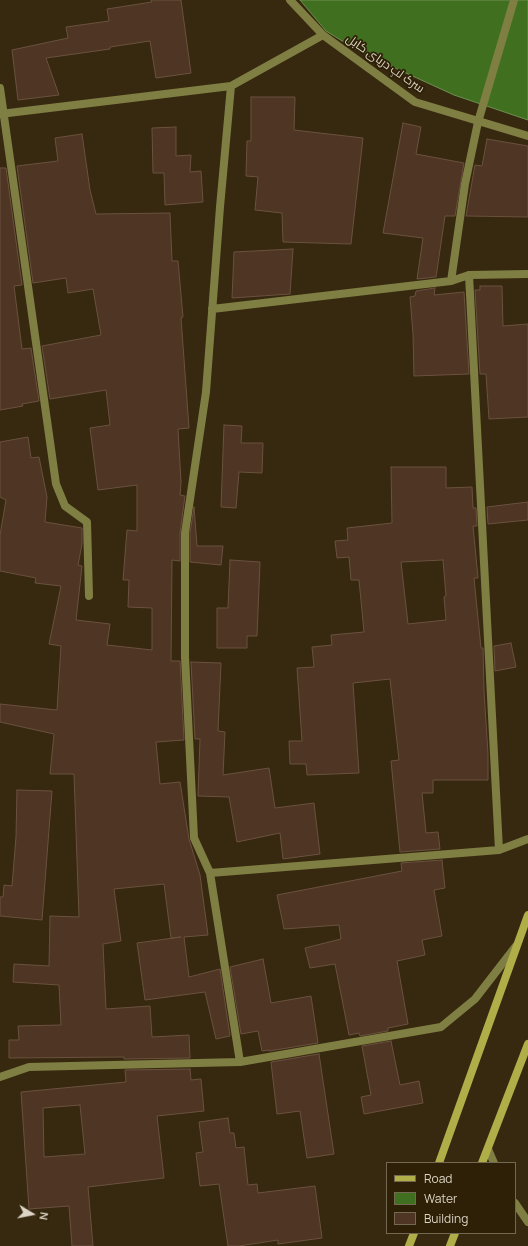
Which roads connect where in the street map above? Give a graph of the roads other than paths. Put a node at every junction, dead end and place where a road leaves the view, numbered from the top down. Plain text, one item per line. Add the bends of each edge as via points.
1 (290, 0) edge
2 (514, 0) edge
3 (323, 35) junction
4 (231, 86) junction
5 (0, 88) edge
6 (2, 114) edge
7 (478, 122) junction
8 (528, 136) edge
9 (528, 274) edge
10 (469, 275) junction
11 (451, 281) junction
12 (212, 309) junction
13 (89, 596) dead end
14 (528, 839) edge
15 (499, 850) junction
16 (210, 873) junction
17 (528, 915) edge
18 (518, 943) junction
19 (528, 1044) edge
20 (240, 1062) junction
21 (0, 1078) edge
22 (488, 1149) junction
23 (439, 1162) edge
24 (482, 1162) edge
25 (494, 1162) edge
26 (516, 1204) edge
27 (528, 1222) edge
28 (414, 1234) edge
29 (455, 1234) edge
30 (409, 1246) edge
31 (450, 1246) edge

1 - 3 street, سرک لبِ دریای کابل
2 - 7 street
3 - 4 street
3 - 7 street, سرک لبِ دریای کابل via 415,102
4 - 6 street
4 - 12 street
5 - 6 street
6 - 13 street via 56,484 65,506 88,522
7 - 8 street, سرک لبِ دریای کابل
7 - 11 street via 465,184
9 - 10 street
10 - 11 street
10 - 15 street
11 - 12 street
12 - 16 street via 206,392 185,533 185,657 194,838
14 - 15 street
15 - 16 street
16 - 20 street
17 - 18 main road
18 - 20 street via 475,998 441,1027
18 - 23 main road
19 - 22 main road
20 - 21 street via 29,1067
22 - 24 main road
22 - 25 street
26 - 27 street
28 - 30 main road
29 - 31 main road

